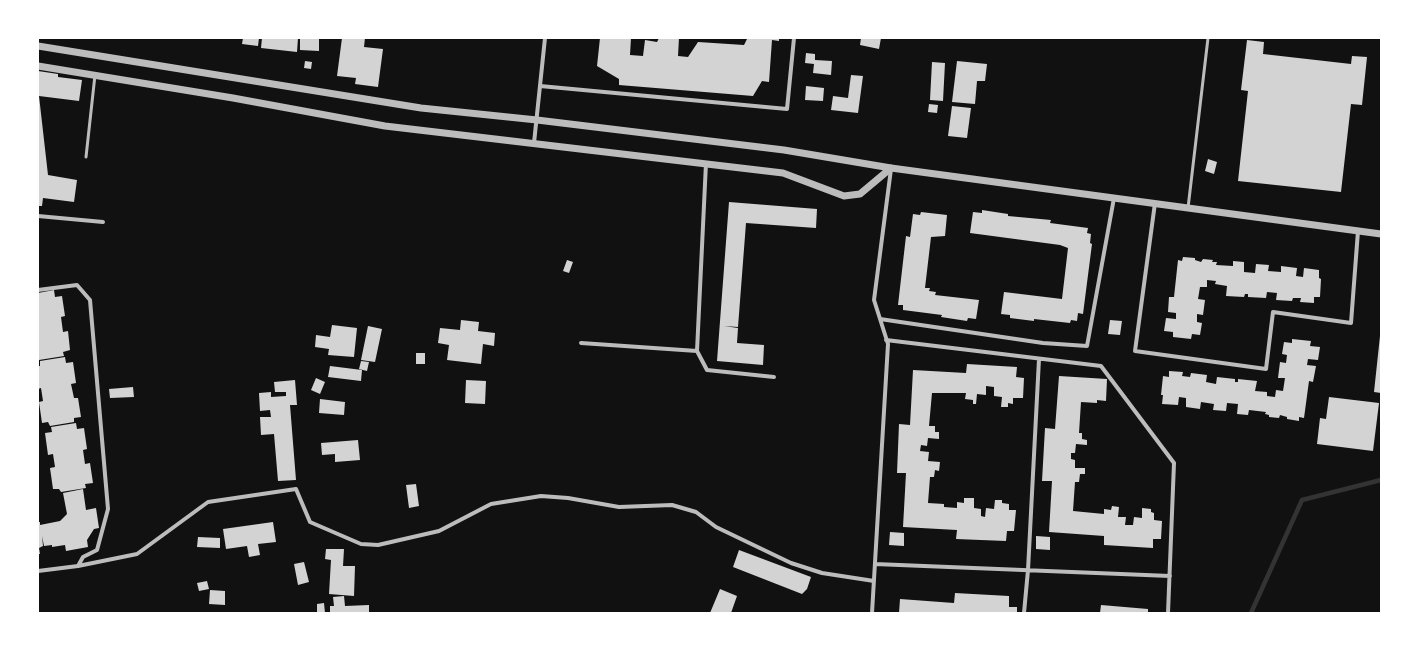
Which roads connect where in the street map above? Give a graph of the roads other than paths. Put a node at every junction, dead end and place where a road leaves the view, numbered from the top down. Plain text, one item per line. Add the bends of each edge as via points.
1 (545, 38) edge
2 (794, 38) edge
3 (1208, 38) edge
4 (38, 46) edge
5 (38, 66) edge
6 (95, 75) junction
7 (540, 86) junction
8 (536, 120) junction
9 (534, 143) junction
10 (86, 157) dead end
11 (706, 163) junction
12 (891, 168) junction
13 (1115, 197) junction
14 (1155, 203) junction
15 (1188, 208) junction
16 (38, 216) edge
17 (103, 222) dead end
18 (1358, 231) junction
19 (1381, 234) edge
20 (38, 290) edge
21 (880, 319) junction
22 (886, 340) junction
23 (581, 343) dead end
24 (697, 351) junction
25 (1039, 359) junction
26 (774, 377) dead end
27 (875, 564) junction
28 (78, 566) junction
29 (1028, 570) junction
30 (38, 571) edge
31 (1170, 576) junction
32 (874, 581) junction
33 (872, 613) edge
34 (1024, 613) edge
35 (1168, 613) edge

1 - 7 street
2 - 7 street via 787,109
3 - 15 lane
4 - 8 street via 421,108
5 - 6 street
6 - 9 street via 385,126
6 - 10 lane
7 - 8 street
8 - 9 street
8 - 12 street via 784,150
9 - 11 street
11 - 12 street via 783,173 844,196 860,194
11 - 24 street
12 - 13 street
12 - 21 street via 874,300
13 - 14 street
13 - 21 street via 1087,346 1043,343
14 - 15 street
14 - 18 street via 1135,351 1266,369 1273,312 1351,323
15 - 18 street
16 - 17 street
18 - 19 street
20 - 28 street via 77,285 90,300 108,509 97,550 83,557
21 - 22 street
22 - 25 street
22 - 27 street via 888,344
23 - 24 street
24 - 26 street via 707,370
25 - 29 street
25 - 31 street via 1101,366 1174,462
27 - 29 street
27 - 32 street
28 - 30 street
28 - 32 street via 137,554 208,502 296,489 310,522 361,544 378,545 439,531 491,504 541,496 619,507 672,505 696,512 716,527 791,563 822,574
29 - 31 street
29 - 34 street
31 - 35 street
32 - 33 street

